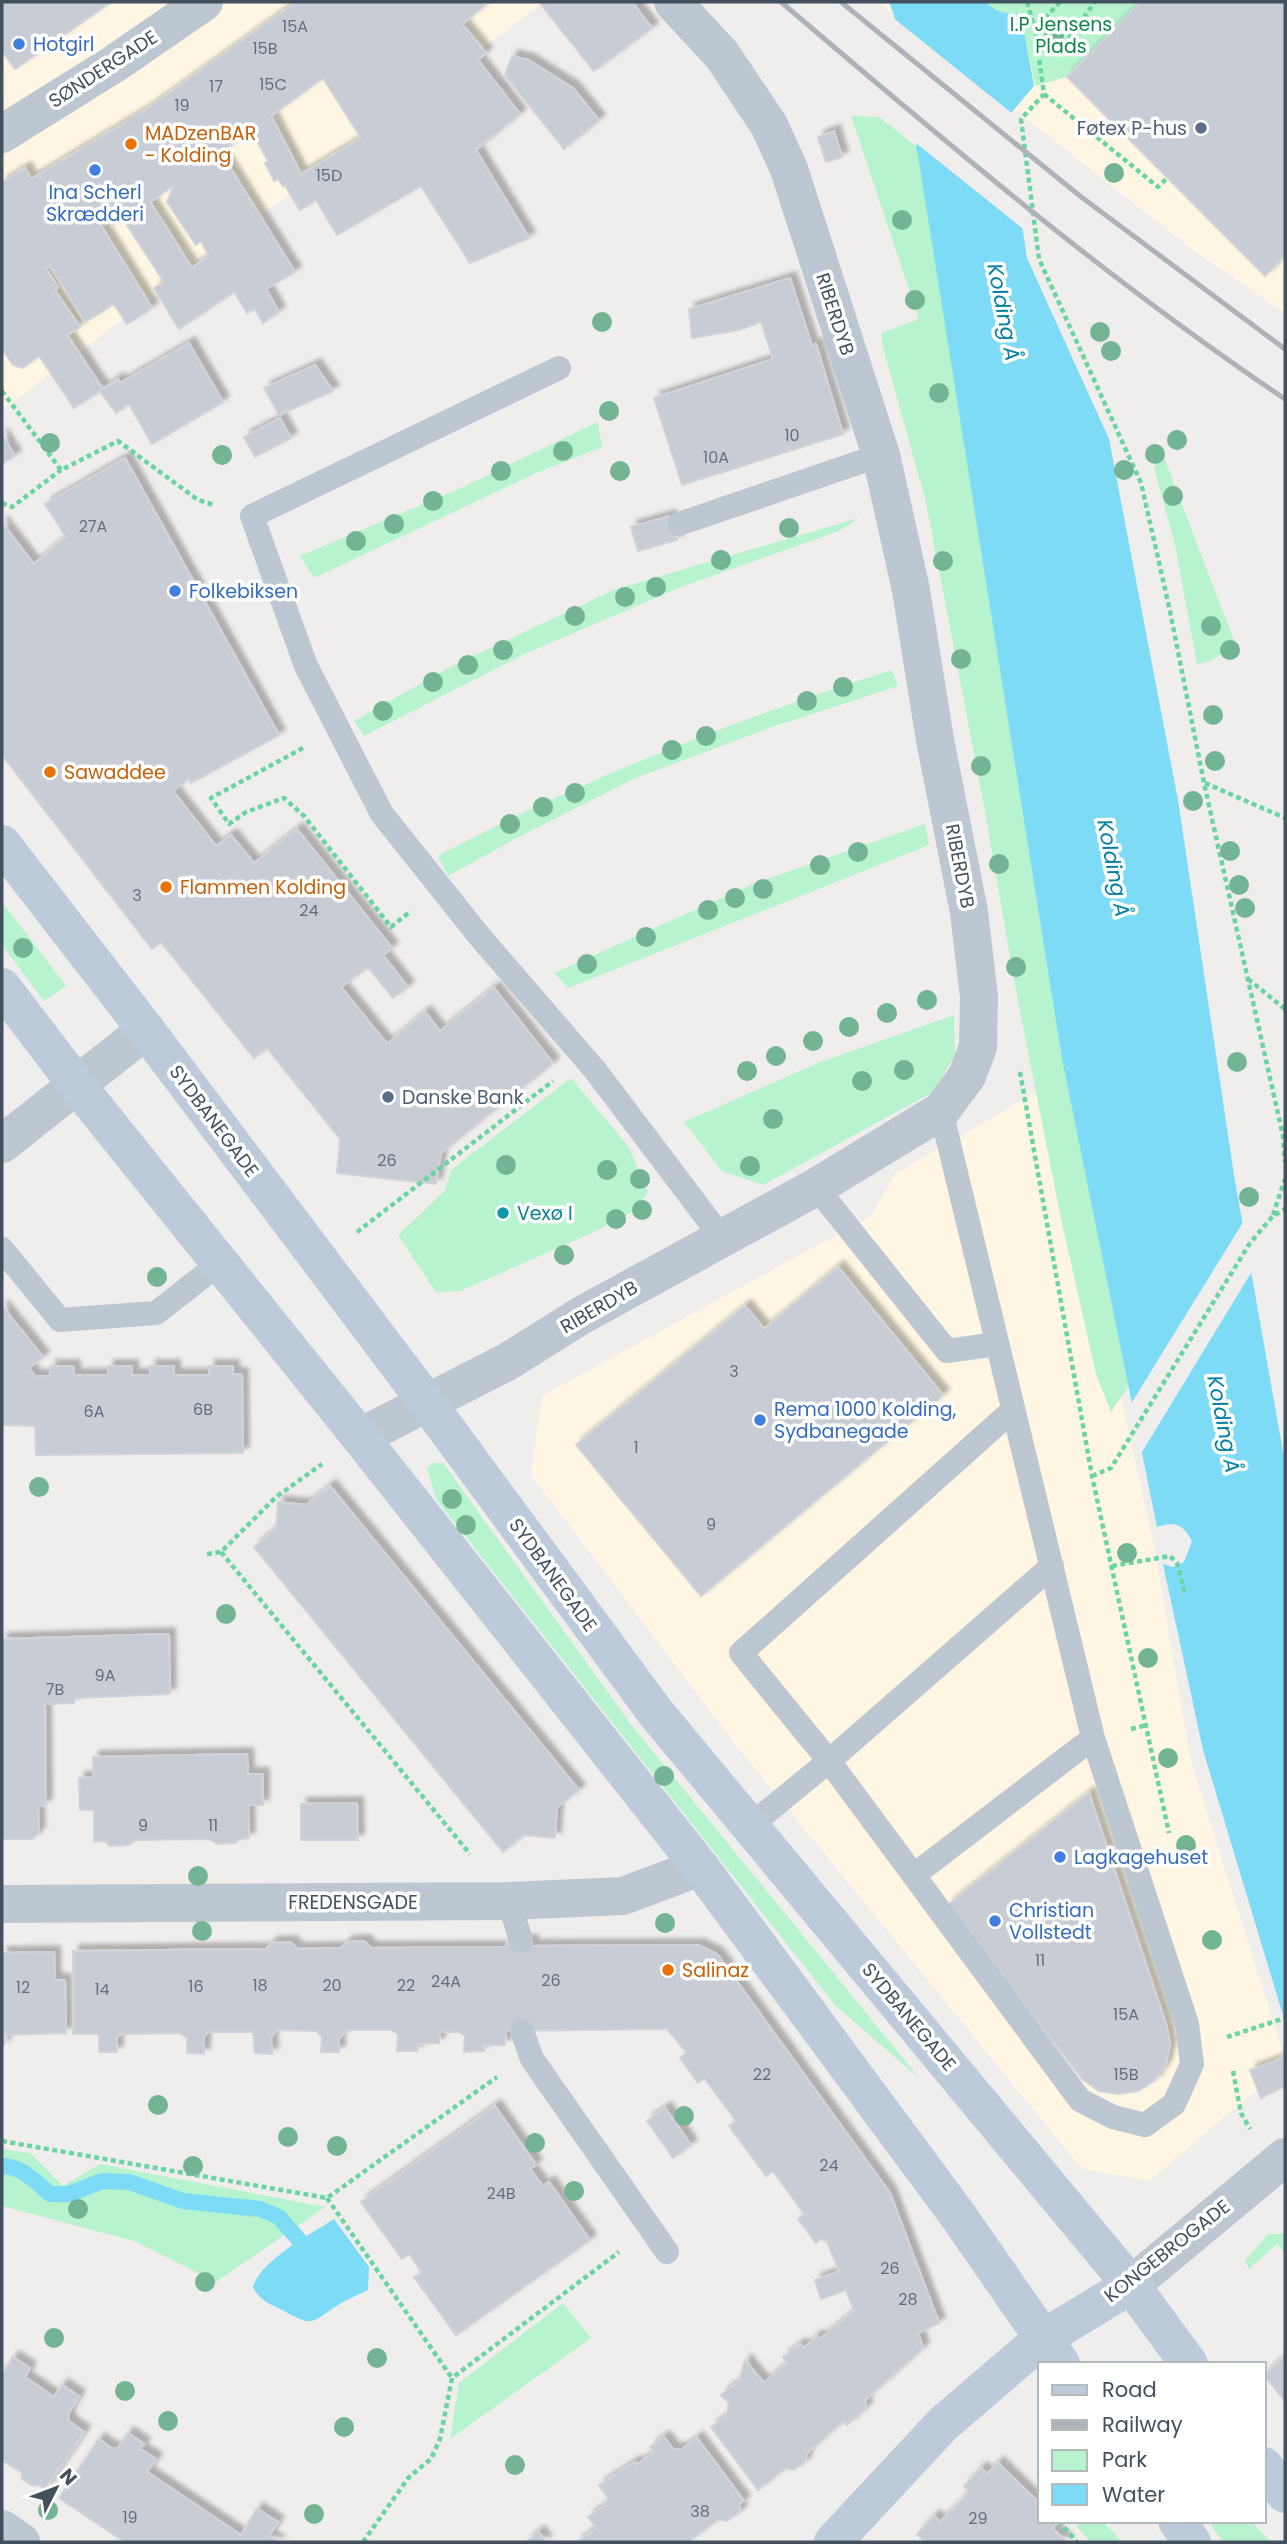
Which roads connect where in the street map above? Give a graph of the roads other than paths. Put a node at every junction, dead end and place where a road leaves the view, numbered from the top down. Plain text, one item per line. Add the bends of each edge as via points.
1 (204, 2) edge
2 (673, 2) edge
3 (2, 134) edge
4 (559, 368) dead end
5 (881, 455) junction
6 (679, 524) dead end
7 (2, 844) edge
8 (2, 987) edge
9 (146, 1030) junction
10 (76, 1084) junction
11 (941, 1111) junction
12 (2, 1144) edge
13 (816, 1187) junction
14 (722, 1238) junction
15 (2, 1249) edge
16 (220, 1263) junction
17 (998, 1344) junction
18 (428, 1404) junction
19 (1013, 1410) junction
20 (360, 1437) junction
21 (1052, 1566) junction
22 (1093, 1738) junction
23 (829, 1761) junction
24 (751, 1825) junction
25 (700, 1867) junction
26 (914, 1875) junction
27 (509, 1901) junction
28 (2, 1904) edge
29 (521, 1941) dead end
30 (522, 2031) dead end
31 (1281, 2169) edge
32 (667, 2252) dead end
33 (1130, 2285) junction
34 (1051, 2351) edge
35 (1188, 2362) edge
36 (1266, 2469) edge
37 (1285, 2494) edge
38 (1178, 2523) edge
39 (2, 2529) edge
40 (21, 2542) edge
41 (833, 2542) edge
42 (1192, 2542) edge

1 - 3 street, SØNDERGADE
2 - 5 street, RIBERDYB via 722,55 769,125 789,169
4 - 14 lane via 252,516 306,666 382,814 584,1057
5 - 6 lane
5 - 11 street, RIBERDYB via 911,590 934,740 969,912 979,998 978,1047 967,1076
7 - 9 main road, SYDBANEGADE
8 - 10 main road
9 - 10 street
9 - 18 main road, SYDBANEGADE
10 - 12 street
10 - 16 main road
11 - 13 street, RIBERDYB
11 - 17 lane
13 - 14 street, RIBERDYB
13 - 17 lane via 947,1350
14 - 18 street, RIBERDYB
15 - 16 lane via 60,1320 156,1313
16 - 20 main road
17 - 19 lane
18 - 20 street, RIBERDYB
18 - 24 main road, SYDBANEGADE via 614,1659
19 - 21 lane
19 - 23 lane via 741,1653
20 - 25 main road
21 - 22 lane
21 - 23 lane
22 - 26 lane
22 - 26 lane via 1187,2024 1192,2064 1174,2104 1145,2125 1112,2118 1080,2100
23 - 24 lane
23 - 26 lane
24 - 33 main road, SYDBANEGADE
25 - 27 street, FREDENSGADE via 623,1896
25 - 34 main road via 959,2217
27 - 28 street, FREDENSGADE
27 - 29 lane
30 - 32 lane via 532,2059
31 - 33 street, KONGEBROGADE
33 - 34 main road, KONGEBROGADE
33 - 35 main road, SYDBANEGADE
34 - 41 main road, KONGEBROGADE via 943,2424
36 - 37 main road
38 - 42 main road
39 - 40 street

